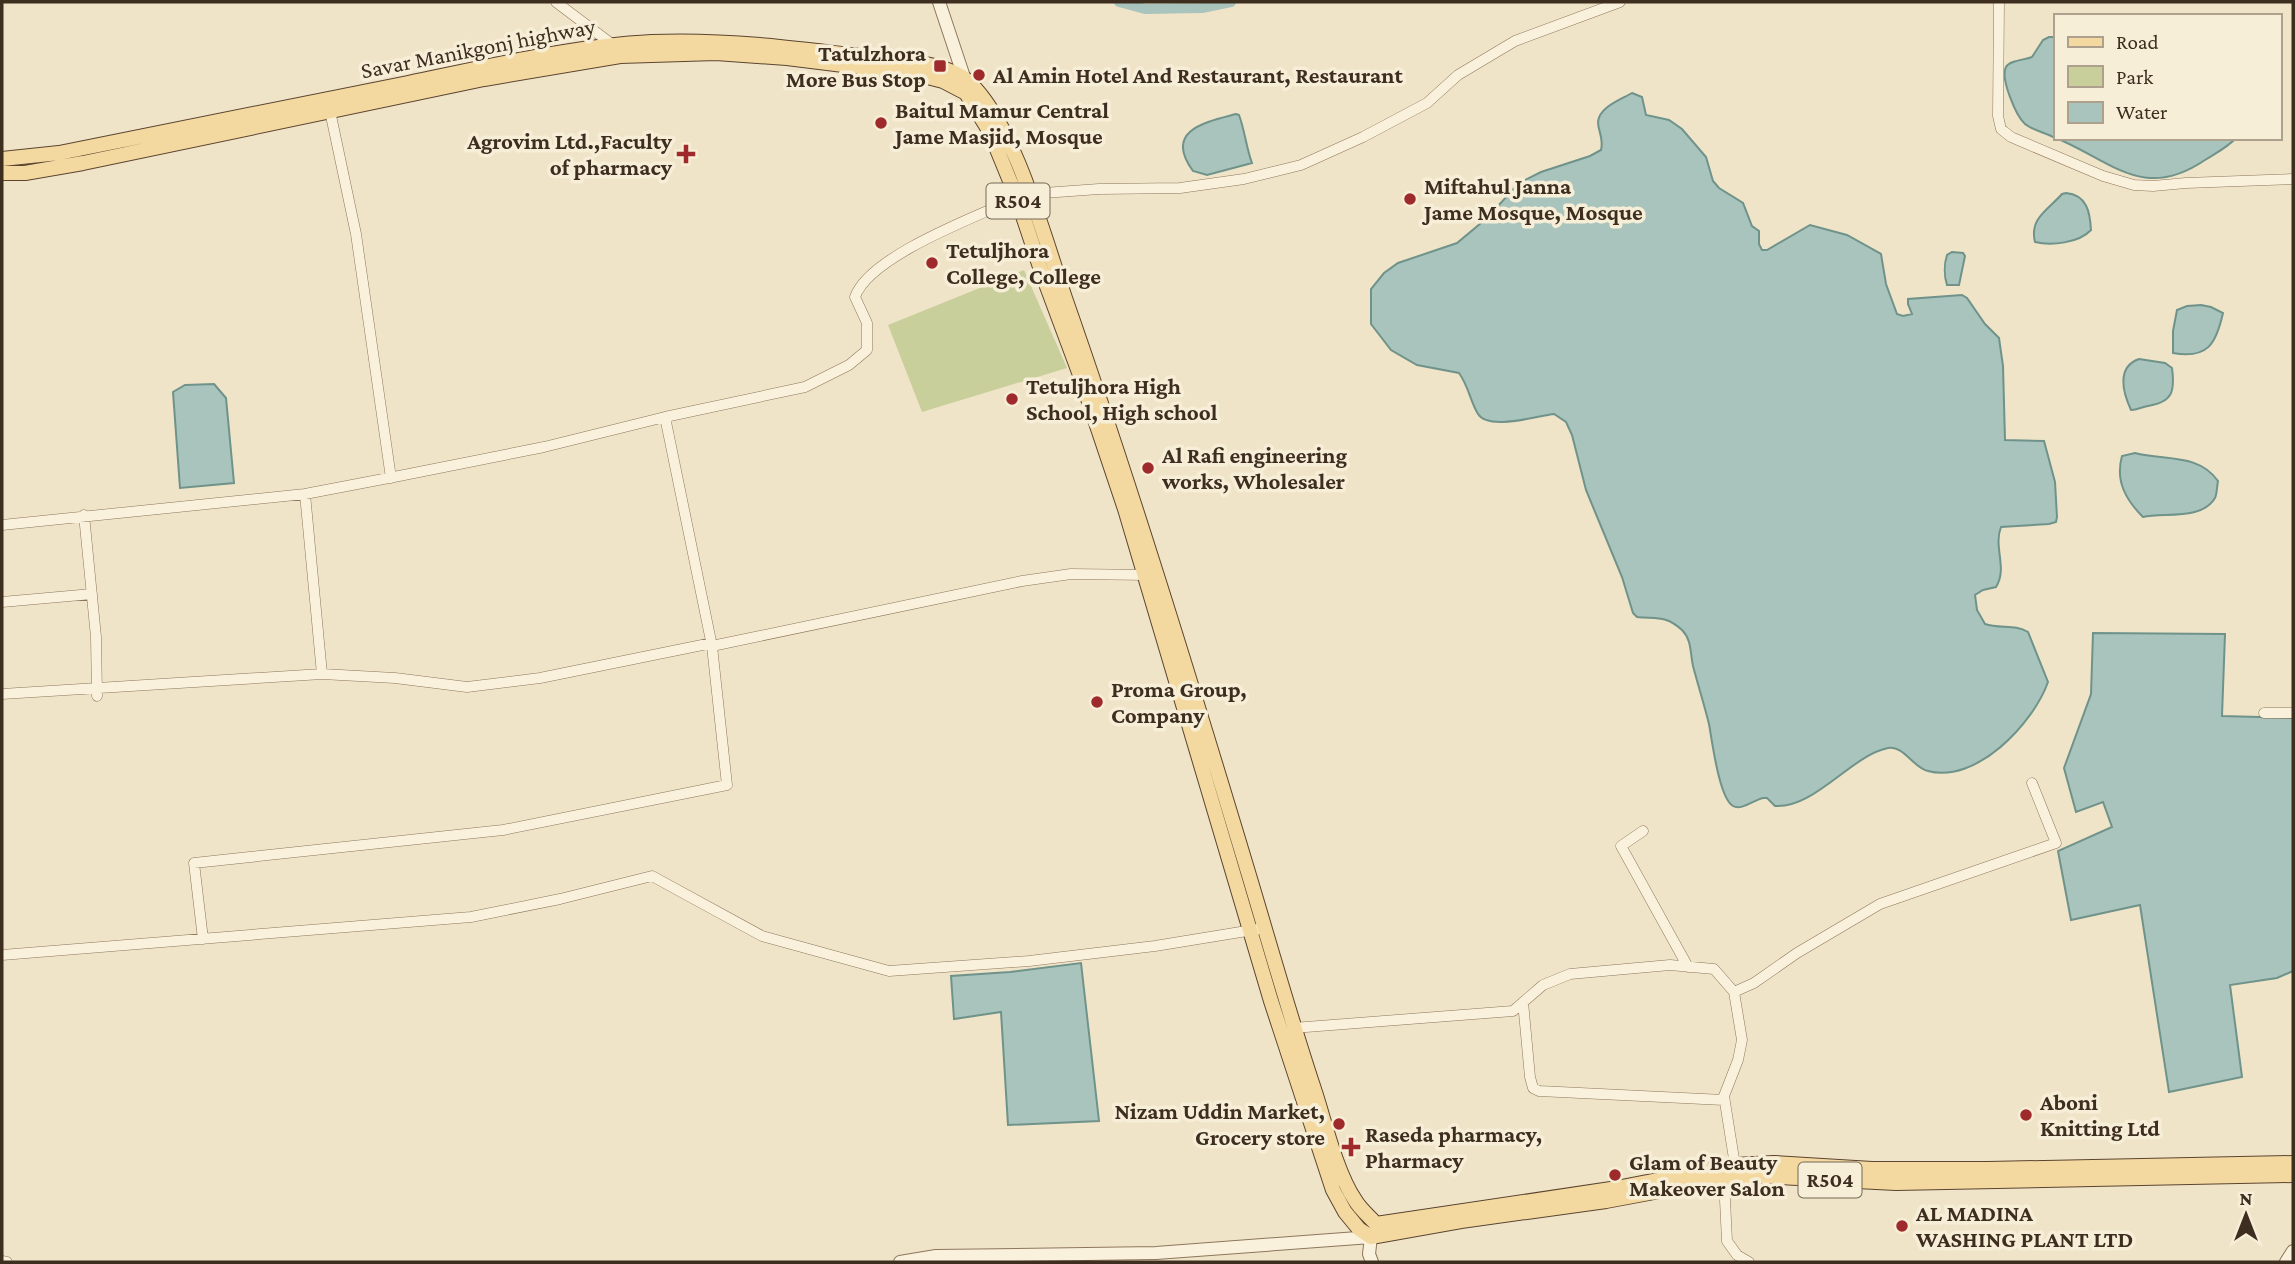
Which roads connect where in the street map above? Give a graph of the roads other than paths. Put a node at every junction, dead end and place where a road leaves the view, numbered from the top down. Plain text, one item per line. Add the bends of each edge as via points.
1 (556, 2) edge
2 (939, 2) edge
3 (1620, 2) edge
4 (1999, 2) edge
5 (613, 46) junction
6 (965, 78) junction
7 (966, 93) junction
8 (330, 111) junction
9 (2, 159) edge
10 (2, 173) edge
11 (2293, 178) edge
12 (1023, 196) junction
13 (665, 417) junction
14 (391, 478) junction
15 (305, 494) junction
16 (84, 515) junction
17 (2, 525) edge
18 (1151, 574) junction
19 (92, 594) junction
20 (2, 602) edge
21 (712, 644) junction
22 (322, 674) junction
23 (97, 691) junction
24 (2, 694) edge
25 (2264, 712) dead end
26 (2293, 713) edge
27 (2032, 783) dead end
28 (1643, 831) dead end
29 (1258, 929) junction
30 (203, 939) junction
31 (2, 955) edge
32 (1688, 967) junction
33 (1734, 992) junction
34 (1523, 1002) junction
35 (1293, 1028) junction
36 (1724, 1100) junction
37 (2293, 1163) edge
38 (1735, 1165) junction
39 (2293, 1175) edge
40 (1896, 1176) junction
41 (1724, 1179) junction
42 (1366, 1233) junction
43 (2293, 1251) edge
44 (900, 1262) edge
45 (1372, 1262) edge
46 (1749, 1262) edge
47 (2286, 1262) edge

1 - 5 street
2 - 6 street
3 - 12 street via 1515,41 1458,75 1427,103 1301,165 1180,188
4 - 11 street via 1998,116 2001,129 2011,137 2134,185
5 - 6 main road, Savar Manikgonj highway / R504 via 686,41 781,47 912,62
5 - 9 main road, Savar Manikgonj highway / R504 via 499,64 60,153
6 - 7 street
6 - 12 main road, R504 via 991,107 1004,131
7 - 8 main road via 943,81 893,71 787,58 674,53 554,66
7 - 12 main road, R504
8 - 10 main road via 83,163
8 - 14 street via 356,234
12 - 13 street via 920,242 859,285 855,297 867,323 867,350 849,365 806,387
12 - 18 main road, R504 via 1098,392
13 - 14 street
13 - 21 street
14 - 15 street
15 - 16 street
15 - 22 street
16 - 17 street
16 - 19 street
18 - 21 street via 1022,581
18 - 29 main road, R504
19 - 20 street
19 - 23 street
21 - 22 street via 540,678 467,687
21 - 30 street via 727,785 503,831 194,863
22 - 23 street
23 - 24 street
25 - 26 street
27 - 33 street via 2056,843 1881,904
28 - 32 street via 1620,846
29 - 30 street via 1029,961 889,971 762,936 652,876 471,917
29 - 35 main road, R504
29 - 42 main road, R504 via 1270,1001 1333,1190 1345,1212
30 - 31 street
32 - 33 street via 1714,969
32 - 34 street via 1570,974 1543,985
33 - 36 street via 1742,1040
34 - 35 street via 1513,1011
34 - 36 street via 1530,1077 1539,1091
35 - 42 main road, R504
36 - 38 street
37 - 40 main road, R504
38 - 40 main road, R504 via 1774,1163
38 - 42 main road, R504
39 - 40 main road, R504
40 - 41 main road, R504
41 - 42 main road, R504 via 1606,1201
41 - 46 street via 1727,1241
42 - 44 street via 1156,1253 936,1256
42 - 45 street
43 - 47 street

